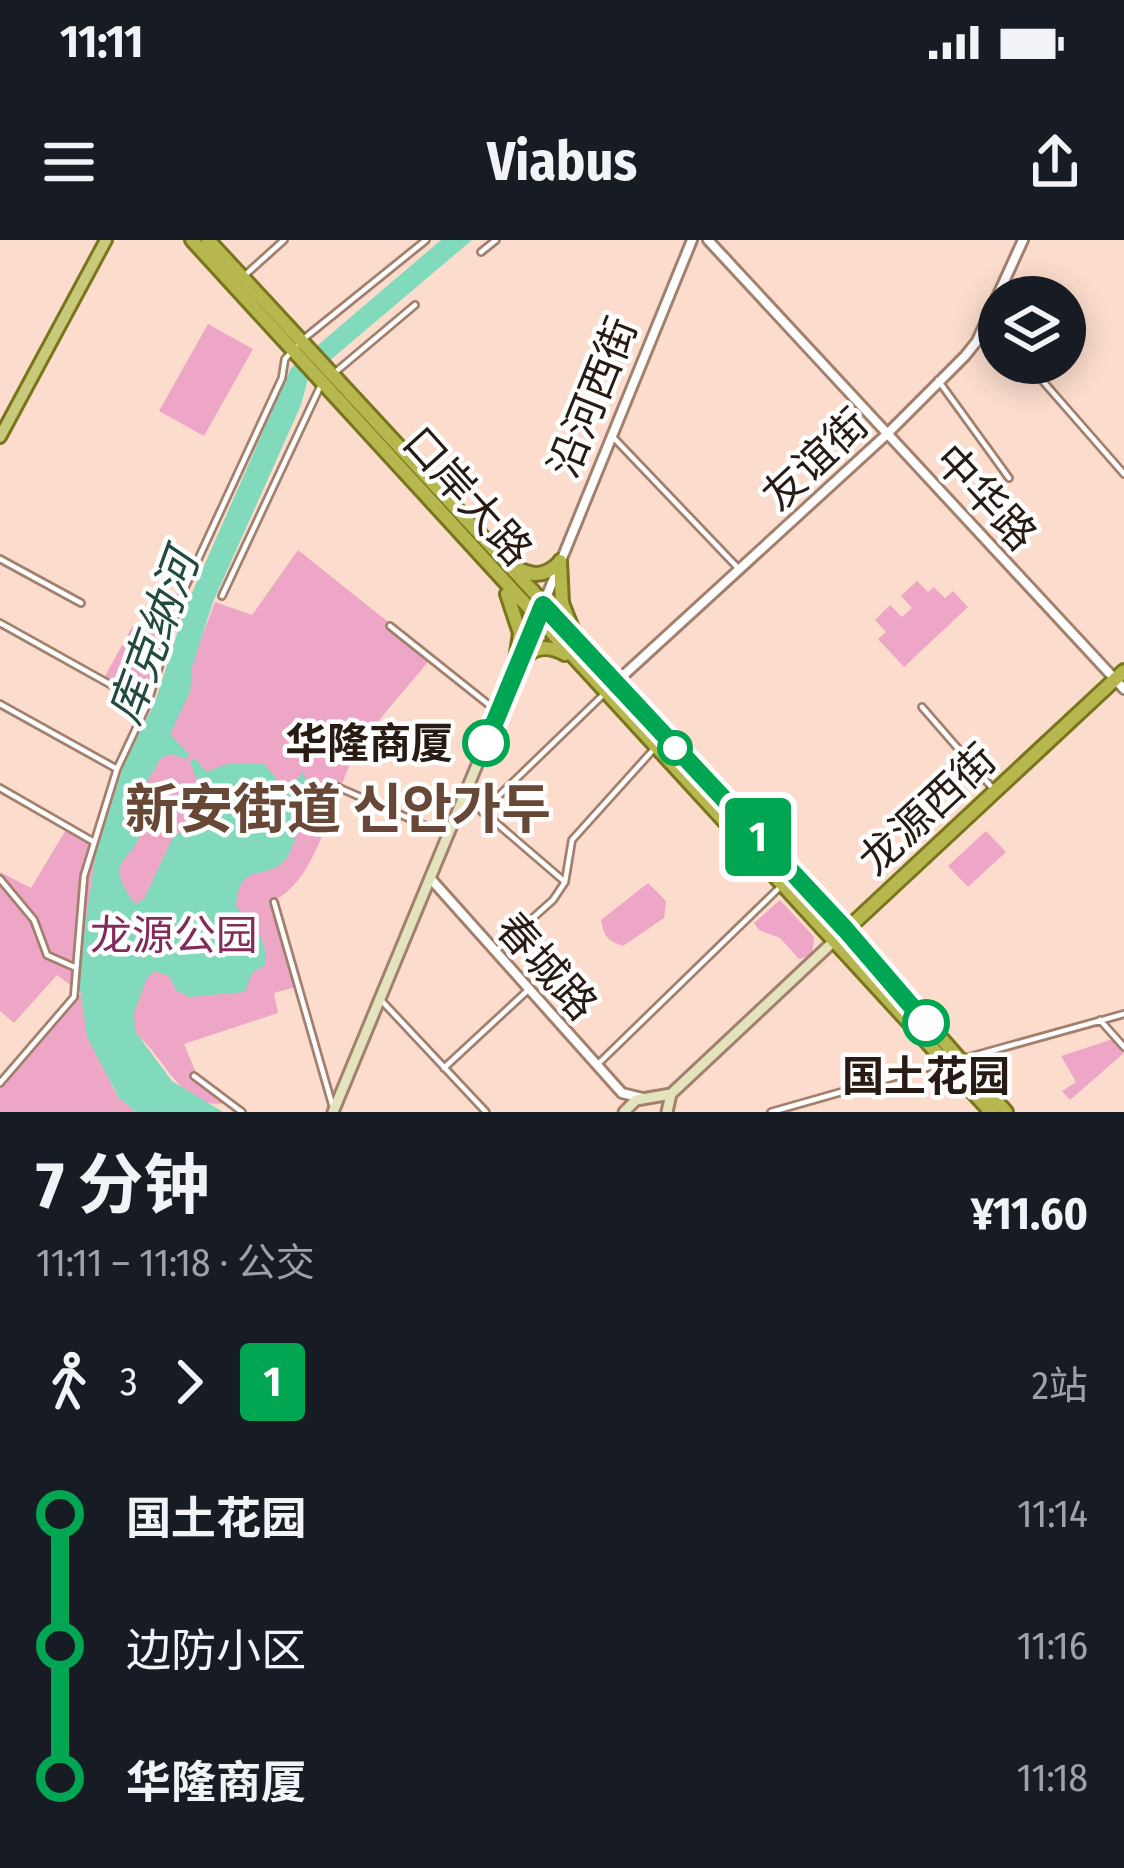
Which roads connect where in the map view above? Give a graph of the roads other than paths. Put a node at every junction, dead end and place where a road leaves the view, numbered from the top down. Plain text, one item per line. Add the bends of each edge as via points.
1 (103, 240) edge
2 (192, 240) edge
3 (208, 240) edge
4 (284, 240) edge
5 (426, 240) edge
6 (496, 240) edge
7 (692, 240) edge
8 (708, 240) edge
9 (1023, 240) edge
10 (481, 252) dead end
11 (1006, 276) edge
12 (243, 277) junction
13 (415, 305) dead end
14 (978, 339) edge
15 (298, 348) junction
16 (324, 376) junction
17 (938, 380) junction
18 (1045, 384) edge
19 (5, 416) edge
20 (886, 435) junction
21 (612, 436) junction
22 (0, 437) edge
23 (1124, 474) edge
24 (1009, 478) dead end
25 (0, 559) edge
26 (560, 561) junction
27 (500, 569) junction
28 (739, 569) junction
29 (222, 596) dead end
30 (81, 603) dead end
31 (543, 605) junction
32 (537, 619) junction
33 (0, 623) edge
34 (390, 626) dead end
35 (579, 653) junction
36 (514, 674) junction
37 (1121, 680) edge
38 (610, 687) junction
39 (0, 704) edge
40 (147, 705) junction
41 (922, 707) dead end
42 (499, 712) junction
43 (656, 746) junction
44 (117, 769) junction
45 (333, 785) dead end
46 (0, 788) edge
47 (995, 791) junction
48 (465, 796) junction
49 (482, 812) junction
50 (449, 836) junction
51 (94, 842) junction
52 (0, 878) edge
53 (430, 878) junction
54 (565, 883) junction
55 (783, 884) junction
56 (274, 902) dead end
57 (846, 930) junction
58 (834, 941) junction
59 (494, 952) junction
60 (74, 967) junction
61 (527, 991) junction
62 (380, 999) junction
63 (1124, 1014) edge
64 (1100, 1020) junction
65 (1124, 1047) edge
66 (952, 1061) junction
67 (596, 1065) junction
68 (445, 1068) junction
69 (194, 1076) dead end
70 (0, 1083) edge
71 (622, 1093) junction
72 (671, 1094) junction
73 (645, 1098) junction
74 (333, 1111) edge
75 (242, 1112) edge
76 (486, 1112) edge
77 (624, 1112) edge
78 (665, 1112) edge
79 (771, 1112) edge
80 (991, 1112) edge
81 (1006, 1112) edge

1 - 19 main road
2 - 15 highway, 口岸大路
3 - 12 highway, 口岸大路
4 - 12 street
5 - 15 street
6 - 10 street
7 - 21 street, 沿河西街
8 - 20 street, 中华路
9 - 11 street, 友谊街
12 - 15 highway, 口岸大路
13 - 16 street
14 - 17 street, 友谊街
15 - 16 highway, 口岸大路
15 - 40 street via 182,594
16 - 27 highway, 口岸大路
16 - 29 street
17 - 20 street, 友谊街
17 - 24 street
18 - 23 street
19 - 22 main road
20 - 28 street, 友谊街
20 - 37 street, 中华路
21 - 26 street, 沿河西街
21 - 28 street
25 - 30 street
26 - 27 highway via 534,575
26 - 31 street, 沿河西街
26 - 35 highway via 564,612
27 - 31 highway, 口岸大路
27 - 32 highway, 口岸大路
27 - 36 highway via 520,641
28 - 38 street, 友谊街
31 - 32 main road, 沿河西街
31 - 35 highway, 口岸大路
32 - 35 highway, 口岸大路
32 - 36 main road, 沿河西街
33 - 40 street
34 - 42 street
35 - 36 highway via 535,649
35 - 38 highway, 口岸大路
36 - 42 main road, 沿河西街
37 - 47 highway, 龙源西街
38 - 43 highway, 口岸大路
38 - 49 street
38 - 57 highway, 口岸大路
39 - 44 street
40 - 44 street
41 - 47 street
42 - 48 main road, 沿河西街
43 - 54 street via 572,840
43 - 55 highway, 口岸大路
44 - 51 street
45 - 50 street
46 - 51 street
47 - 57 highway, 龙源西街
48 - 49 street
48 - 50 main road, 沿河西街
49 - 54 street
50 - 53 main road, 沿河西街
51 - 60 street
52 - 60 street via 34,920 47,955
53 - 59 street, 春城路
53 - 62 main road, 沿河西街
54 - 59 street
55 - 58 highway, 口岸大路
55 - 67 street
56 - 74 street
57 - 58 highway, 龙源西街
57 - 66 highway, 口岸大路
58 - 66 highway, 口岸大路
58 - 72 main road, 龙源西街
59 - 61 street, 春城路
60 - 70 street via 74,997
61 - 67 street, 春城路
61 - 68 street
62 - 68 street
62 - 74 main road, 沿河西街
63 - 64 street
64 - 65 street
64 - 66 street
66 - 79 street
66 - 80 highway, 口岸大路
66 - 81 highway, 口岸大路
67 - 71 street, 春城路
68 - 76 street
69 - 75 street
71 - 73 street
71 - 77 street
72 - 73 main road
72 - 78 main road
73 - 77 main road
73 - 78 main road

